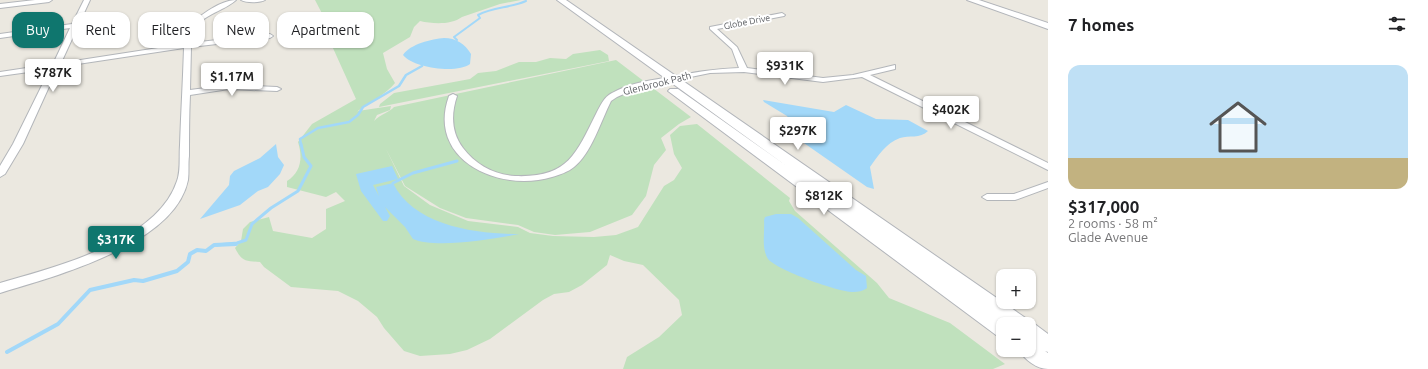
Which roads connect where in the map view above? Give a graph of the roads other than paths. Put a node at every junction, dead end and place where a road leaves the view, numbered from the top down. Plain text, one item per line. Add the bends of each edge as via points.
1 (48, 0) edge
2 (87, 0) edge
3 (233, 0) edge
4 (244, 0) edge
5 (262, 0) edge
6 (971, 0) edge
7 (558, 2) edge
8 (0, 6) edge
9 (81, 12) edge
10 (782, 15) dead end
11 (205, 16) edge
12 (72, 26) edge
13 (1048, 26) edge
14 (72, 30) edge
15 (0, 36) edge
16 (270, 36) dead end
17 (205, 44) edge
18 (173, 48) edge
19 (187, 48) edge
20 (55, 65) junction
21 (892, 67) dead end
22 (744, 70) junction
23 (0, 74) edge
24 (864, 75) junction
25 (666, 79) junction
26 (277, 89) dead end
27 (186, 93) junction
28 (453, 96) dead end
29 (1048, 166) edge
30 (0, 174) edge
31 (1048, 185) edge
32 (987, 197) dead end
33 (0, 288) edge
34 (1010, 317) edge
35 (996, 325) edge
36 (1036, 335) edge
37 (1048, 344) edge
38 (1036, 355) edge
39 (1048, 364) edge

1 - 8 street
2 - 9 street
3 - 11 street
4 - 5 street
6 - 13 main road
7 - 25 main road
10 - 22 street, Globe Drive via 712,28 735,48
12 - 15 street
14 - 20 street
16 - 17 street
18 - 20 street
19 - 27 street
20 - 23 street
20 - 30 street via 18,144
21 - 24 street, Glenbrook Path
22 - 24 street, Glenbrook Path via 812,80 834,80
22 - 25 street, Glenbrook Path via 710,71
24 - 29 street
25 - 28 street, Glenbrook Path via 628,88 614,95 606,104 583,150 571,165 546,176 529,179 493,175 472,165 466,159 454,142 447,124 448,108
25 - 34 main road
25 - 35 main road
26 - 27 street via 229,87
27 - 33 street via 183,177 180,190 157,219 134,236 103,253
31 - 32 street via 1016,198
36 - 37 main road
38 - 39 main road

